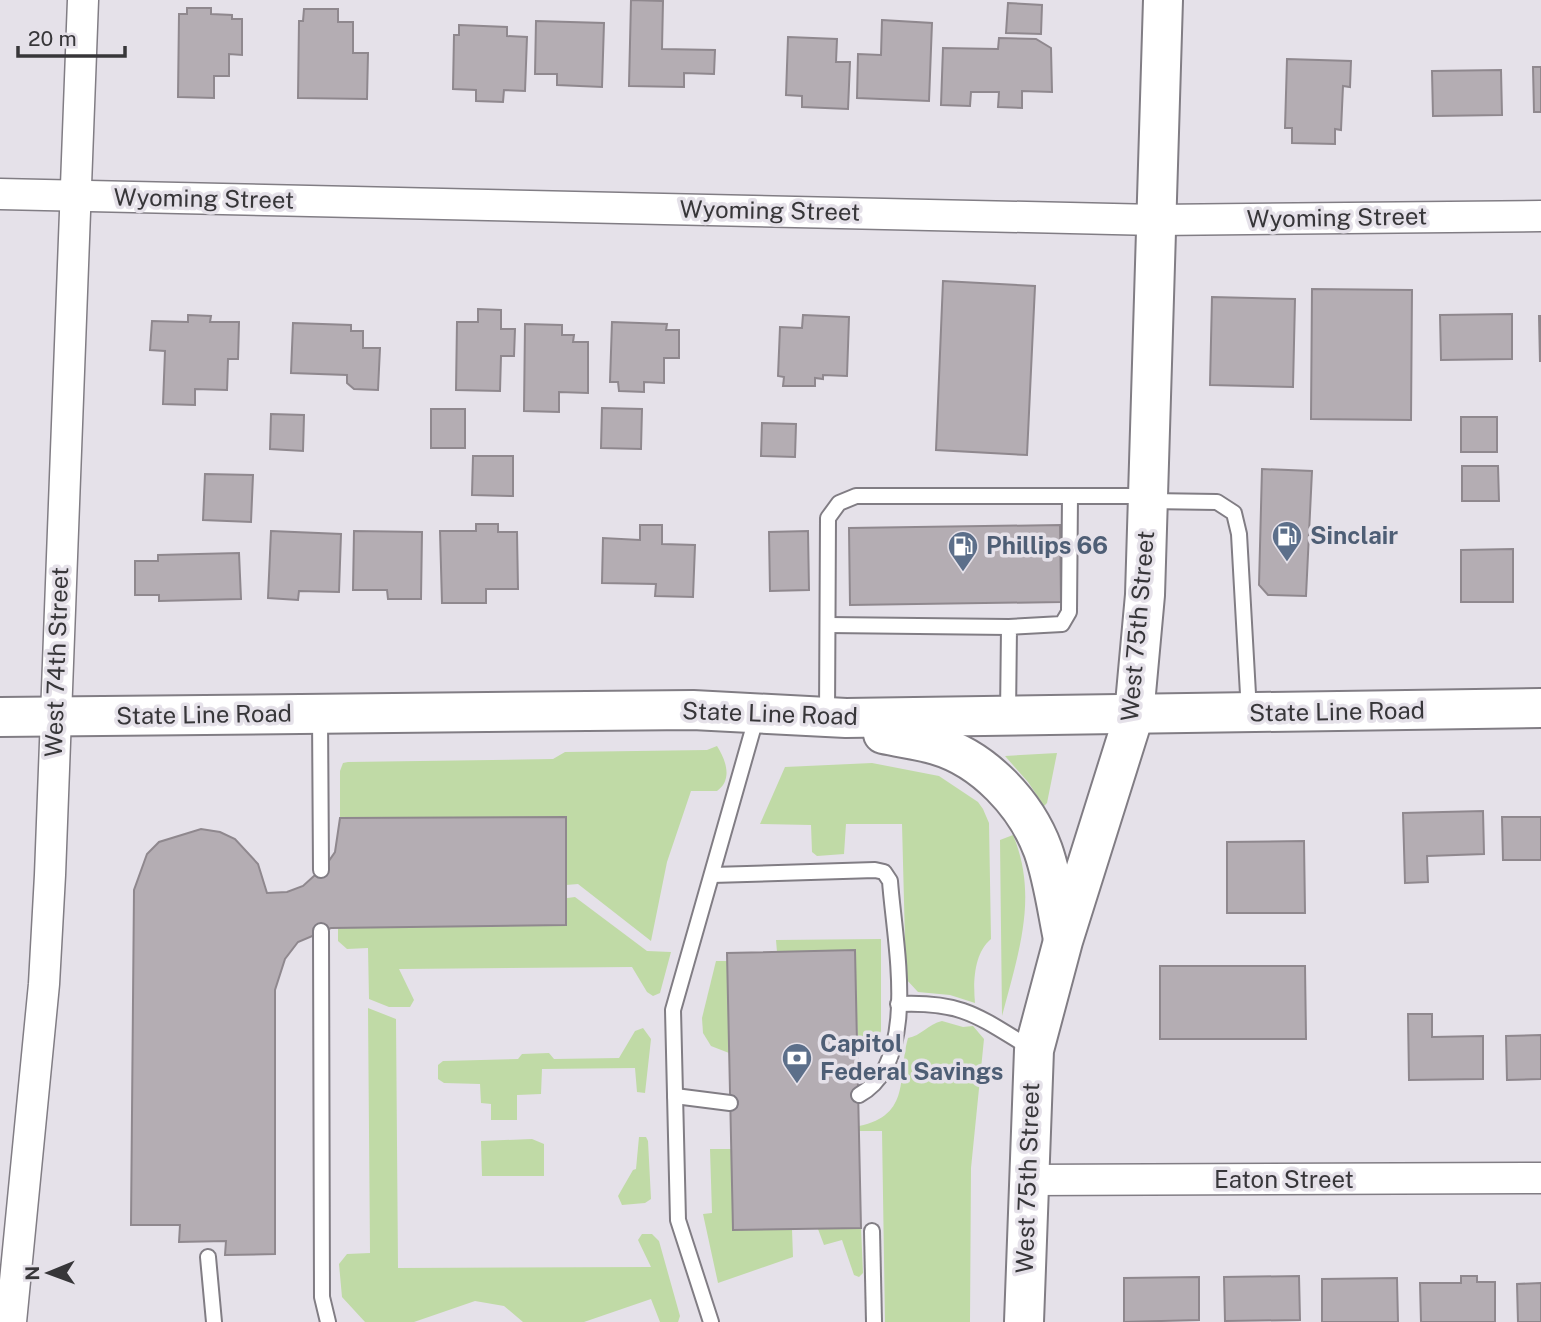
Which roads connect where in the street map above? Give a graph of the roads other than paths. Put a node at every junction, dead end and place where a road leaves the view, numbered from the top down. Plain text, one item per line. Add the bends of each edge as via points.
1 (82, 0) edge
2 (1163, 0) edge
3 (0, 194) edge
4 (74, 196) junction
5 (1541, 216) edge
6 (1156, 220) junction
7 (1070, 496) junction
8 (1148, 498) junction
9 (828, 625) junction
10 (1009, 627) junction
11 (1541, 708) edge
12 (320, 713) junction
13 (757, 713) junction
14 (1249, 713) junction
15 (1134, 715) junction
16 (54, 716) junction
17 (0, 717) edge
18 (836, 717) junction
19 (1008, 717) junction
20 (321, 870) dead end
21 (712, 875) junction
22 (321, 931) dead end
23 (1063, 941) junction
24 (898, 1004) junction
25 (1034, 1050) junction
26 (675, 1096) junction
27 (859, 1096) dead end
28 (730, 1103) dead end
29 (1541, 1178) edge
30 (1027, 1180) junction
31 (872, 1231) dead end
32 (208, 1257) dead end
33 (11, 1322) edge
34 (215, 1322) edge
35 (328, 1322) edge
36 (711, 1322) edge
37 (874, 1322) edge
38 (1024, 1322) edge

1 - 4 street, West 74th Street
2 - 6 main road, West 75th Street
3 - 4 street, Wyoming Street
4 - 6 street, Wyoming Street
4 - 16 street, West 74th Street
5 - 6 street, Wyoming Street
6 - 8 main road, West 75th Street
7 - 8 lane
7 - 9 lane via 856,496 839,503 828,518
7 - 10 lane via 1069,612 1062,624
8 - 14 lane via 1217,502 1234,513
8 - 15 main road, West 75th Street
9 - 10 lane
9 - 18 lane
10 - 19 lane
11 - 14 main road, State Line Road
12 - 13 main road, State Line Road
12 - 16 main road, State Line Road
12 - 20 lane
13 - 18 main road, State Line Road
13 - 21 lane
14 - 15 main road, State Line Road
15 - 19 main road, State Line Road
15 - 23 main road, West 75th Street
16 - 17 main road, State Line Road
16 - 33 street, West 74th Street via 44,984
18 - 19 main road, State Line Road
18 - 23 main road via 948,750 999,783 1030,823 1043,851
21 - 24 lane via 884,872 890,881
21 - 26 lane via 673,1010
22 - 35 lane via 322,1297
23 - 25 main road, West 75th Street
24 - 25 lane via 933,1003 963,1009
24 - 27 lane via 890,1060 869,1090
25 - 30 main road, West 75th Street
26 - 28 lane
26 - 36 lane via 678,1220
29 - 30 street, Eaton Street
30 - 38 main road, West 75th Street
31 - 37 lane
32 - 34 lane

